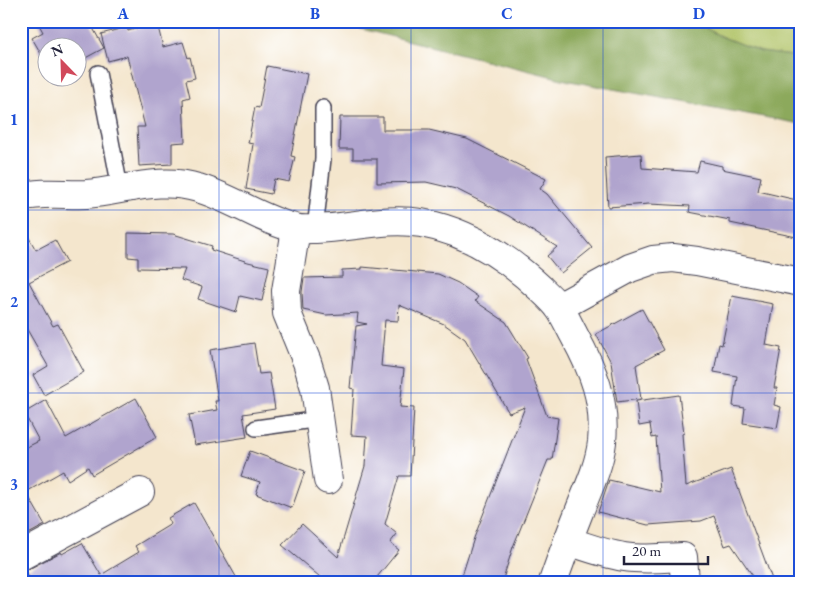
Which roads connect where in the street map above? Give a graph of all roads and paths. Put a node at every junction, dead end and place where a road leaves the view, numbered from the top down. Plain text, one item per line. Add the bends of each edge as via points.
1 (98, 73) dead end
2 (322, 108) dead end
3 (120, 188) junction
4 (21, 198) edge
5 (306, 229) junction
6 (801, 282) edge
7 (559, 307) junction
8 (320, 419) junction
9 (256, 428) dead end
10 (328, 480) dead end
11 (140, 492) dead end
12 (568, 541) junction
13 (21, 556) edge
14 (685, 581) edge
15 (553, 582) edge

1 - 3 lane
2 - 5 lane via 323,158
3 - 4 street
3 - 5 street via 168,183 197,187 266,218
5 - 7 street via 397,221 444,228 501,256
5 - 8 street via 286,292 287,313 310,371
6 - 7 street via 697,261 653,260 630,268
7 - 12 street via 596,380 603,427 596,468
8 - 9 lane
8 - 10 street
11 - 13 street
12 - 14 street via 624,557 683,557
12 - 15 street

